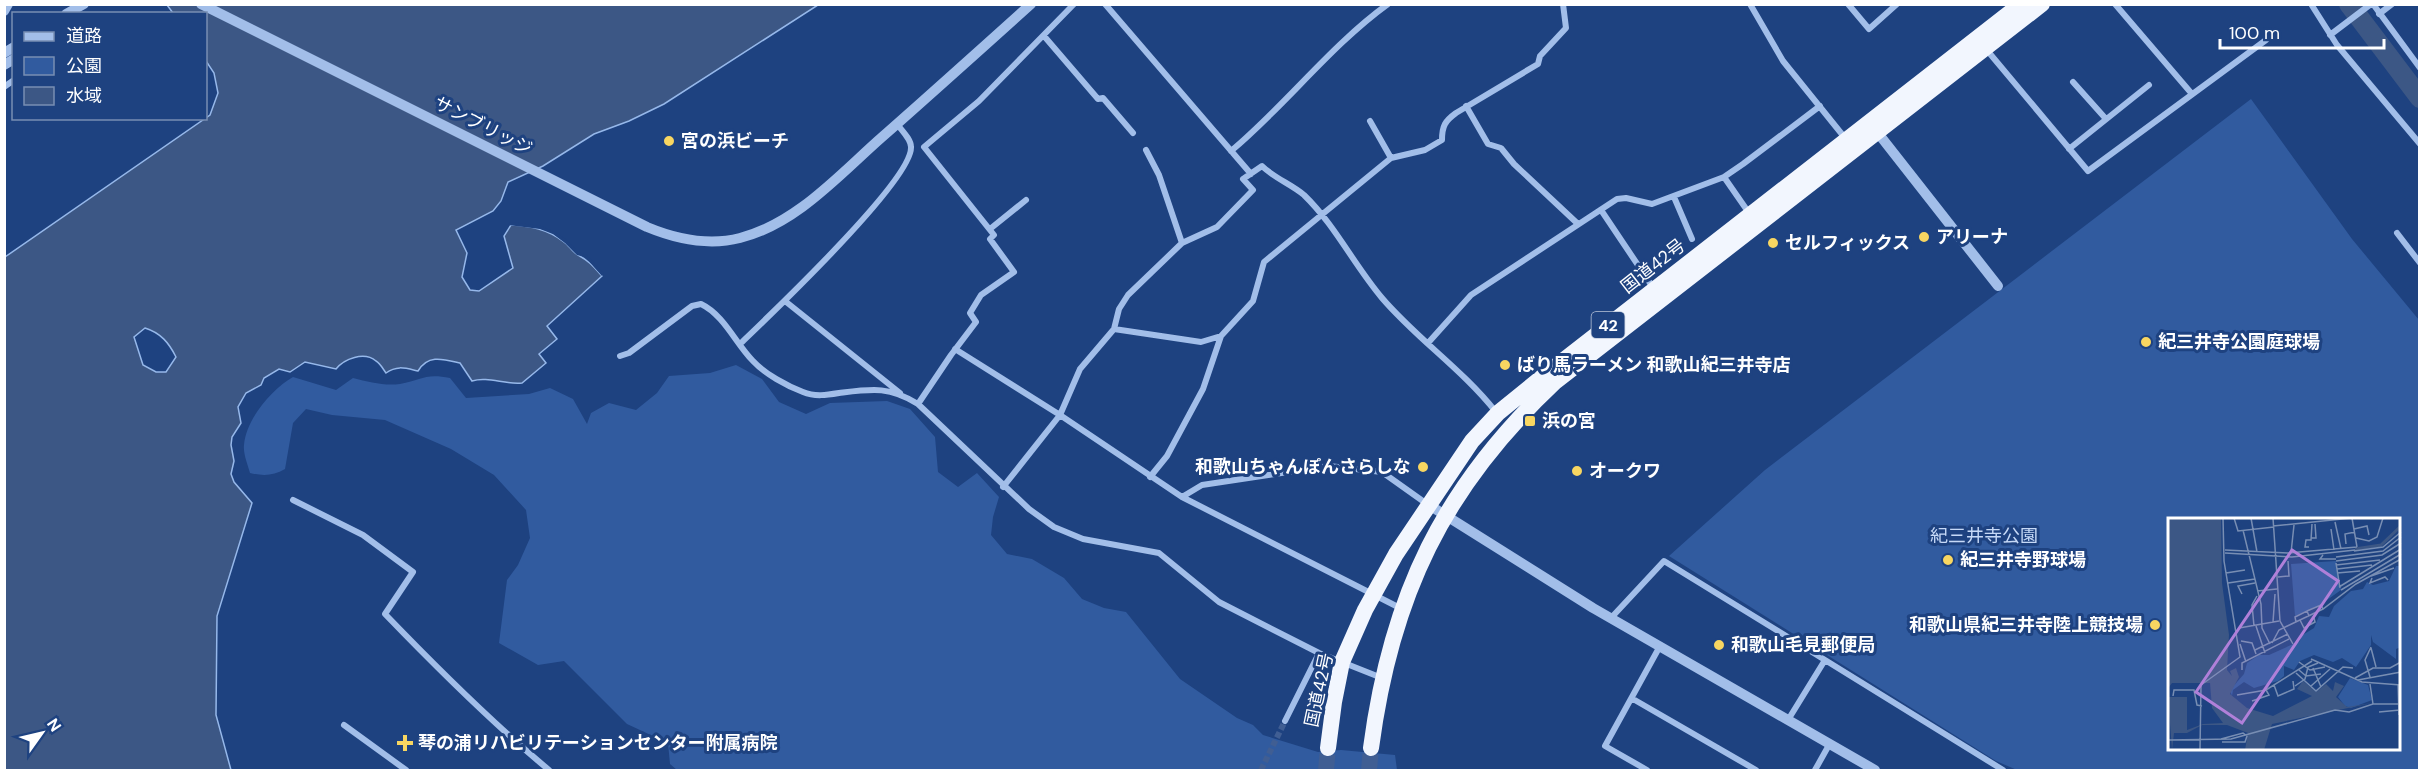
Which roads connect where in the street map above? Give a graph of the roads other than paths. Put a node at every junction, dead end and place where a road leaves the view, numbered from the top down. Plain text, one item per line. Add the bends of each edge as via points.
1 (8, 4) edge
2 (84, 4) edge
3 (201, 4) edge
4 (1031, 4) edge
5 (1074, 4) edge
6 (1105, 4) edge
7 (1388, 4) edge
8 (1563, 4) edge
9 (1750, 4) edge
10 (1848, 4) edge
11 (1897, 4) edge
12 (2021, 4) edge
13 (2042, 4) edge
14 (2115, 4) edge
15 (2311, 4) edge
16 (2392, 4) edge
17 (2371, 5) edge
18 (4, 11) edge
19 (70, 12) edge
20 (2379, 14) junction
21 (2332, 34) junction
22 (1044, 36) junction
23 (2266, 40) dead end
24 (1986, 49) junction
25 (2420, 68) edge
26 (2073, 82) dead end
27 (2149, 85) dead end
28 (2192, 94) junction
29 (1466, 106) junction
30 (1820, 106) junction
31 (2106, 119) junction
32 (1370, 121) dead end
33 (897, 124) junction
34 (1874, 128) junction
35 (1133, 133) dead end
36 (2420, 144) edge
37 (1850, 145) junction
38 (924, 147) junction
39 (911, 148) junction
40 (2069, 149) junction
41 (1146, 150) dead end
42 (1231, 152) junction
43 (1391, 158) junction
44 (1251, 174) junction
45 (1724, 177) junction
46 (1674, 196) junction
47 (1026, 200) dead end
48 (1601, 210) junction
49 (1323, 215) junction
50 (1750, 215) junction
51 (1578, 224) junction
52 (990, 229) junction
53 (2397, 233) dead end
54 (1692, 239) dead end
55 (1182, 243) junction
56 (2420, 263) edge
57 (1998, 286) dead end
58 (1655, 289) junction
59 (784, 301) junction
60 (1114, 329) junction
61 (1221, 336) junction
62 (1428, 343) junction
63 (740, 344) junction
64 (955, 349) junction
65 (620, 356) dead end
66 (900, 393) junction
67 (918, 404) junction
68 (1498, 414) junction
69 (1060, 415) junction
70 (1150, 477) junction
71 (1003, 487) junction
72 (1182, 497) junction
73 (292, 500) dead end
74 (1429, 505) junction
75 (1445, 515) junction
76 (1374, 594) junction
77 (1402, 609) junction
78 (1611, 618) junction
79 (1660, 646) junction
80 (1319, 652) junction
81 (1825, 660) junction
82 (1342, 662) junction
83 (1382, 678) junction
84 (1633, 699) junction
85 (1788, 720) junction
86 (1285, 721) tunnel mouth
87 (344, 725) dead end
88 (1829, 745) junction
89 (1328, 748) tunnel mouth
90 (1371, 748) tunnel mouth
91 (406, 771) edge
92 (549, 771) edge
93 (1647, 771) edge
94 (1756, 771) edge
95 (1815, 771) edge
96 (1875, 771) edge
97 (2003, 771) edge

1 - 18 street
2 - 19 street
3 - 33 street, サンブリッジ via 676,238 727,241 758,232 806,204
4 - 33 street, サンブリッジ
5 - 22 street
6 - 42 street
7 - 42 street via 1362,23
8 - 29 street via 1566,28 1540,56 1538,64
9 - 30 street via 1783,61
10 - 11 street via 1869,29
12 - 34 highway, 国道42号 / 42
13 - 24 highway, 国道42号 / 42
14 - 28 street
15 - 21 street
16 - 20 street
17 - 20 street
17 - 21 street
20 - 25 street
21 - 36 street
22 - 35 street
22 - 38 street via 979,101
23 - 28 street
24 - 34 highway, 国道42号 / 42
24 - 40 street
26 - 31 street
27 - 31 street
28 - 40 street via 2088,171
29 - 43 street via 1446,121 1442,140 1425,150
29 - 51 street via 1488,144 1502,148
30 - 37 street
30 - 45 street
31 - 40 street
32 - 43 street
33 - 39 street
34 - 37 highway, 国道42号 / 42
34 - 57 street
37 - 50 highway, 国道42号 / 42
37 - 75 highway, 国道42号 / 42 via 1555,382 1484,457
38 - 39 street
38 - 52 street
39 - 59 street via 908,159 869,213
41 - 55 street via 1160,175
42 - 44 street
43 - 49 street
44 - 49 street via 1262,166 1302,193
44 - 55 street via 1244,179 1253,190 1224,220
45 - 46 street
45 - 50 street
46 - 48 street via 1652,204 1626,198
46 - 54 street
47 - 52 street
48 - 51 street
48 - 58 street
49 - 61 street via 1264,262 1253,301
49 - 62 street via 1382,298
50 - 58 highway, 国道42号 / 42
51 - 62 street via 1471,295
52 - 64 street via 994,235 990,239 1014,272 981,295 970,313 976,322
53 - 56 street
55 - 60 street via 1128,295
58 - 68 highway, 国道42号 / 42
59 - 63 street
59 - 66 street
60 - 61 street via 1201,342
60 - 69 street via 1080,369
61 - 70 street via 1203,389 1167,456
62 - 68 street via 1475,385
63 - 65 street via 705,306 697,304
63 - 66 street via 755,364 804,393
64 - 67 street
64 - 69 street
66 - 67 street
67 - 71 street
68 - 74 highway, 国道42号 / 42 via 1472,441
69 - 70 street
69 - 71 street
70 - 72 street
71 - 80 street via 1054,527 1083,538 1159,553 1219,602
72 - 74 street via 1202,485 1329,466 1382,472
72 - 76 street
73 - 92 street via 363,535 413,572 386,614 468,699
74 - 75 street
74 - 76 highway, 国道42号 / 42
75 - 77 highway, 国道42号 / 42
75 - 78 street
76 - 77 street
76 - 82 highway, 国道42号 / 42
77 - 83 highway, 国道42号 / 42
78 - 79 street
78 - 81 street via 1664,561
79 - 84 street
79 - 85 street
80 - 82 street
80 - 86 street
81 - 85 street
81 - 97 street
82 - 83 street
82 - 89 highway, 国道42号 / 42
83 - 90 highway, 国道42号 / 42
84 - 93 street via 1605,746
84 - 94 street
85 - 88 street
87 - 91 street
88 - 95 street
88 - 96 street

